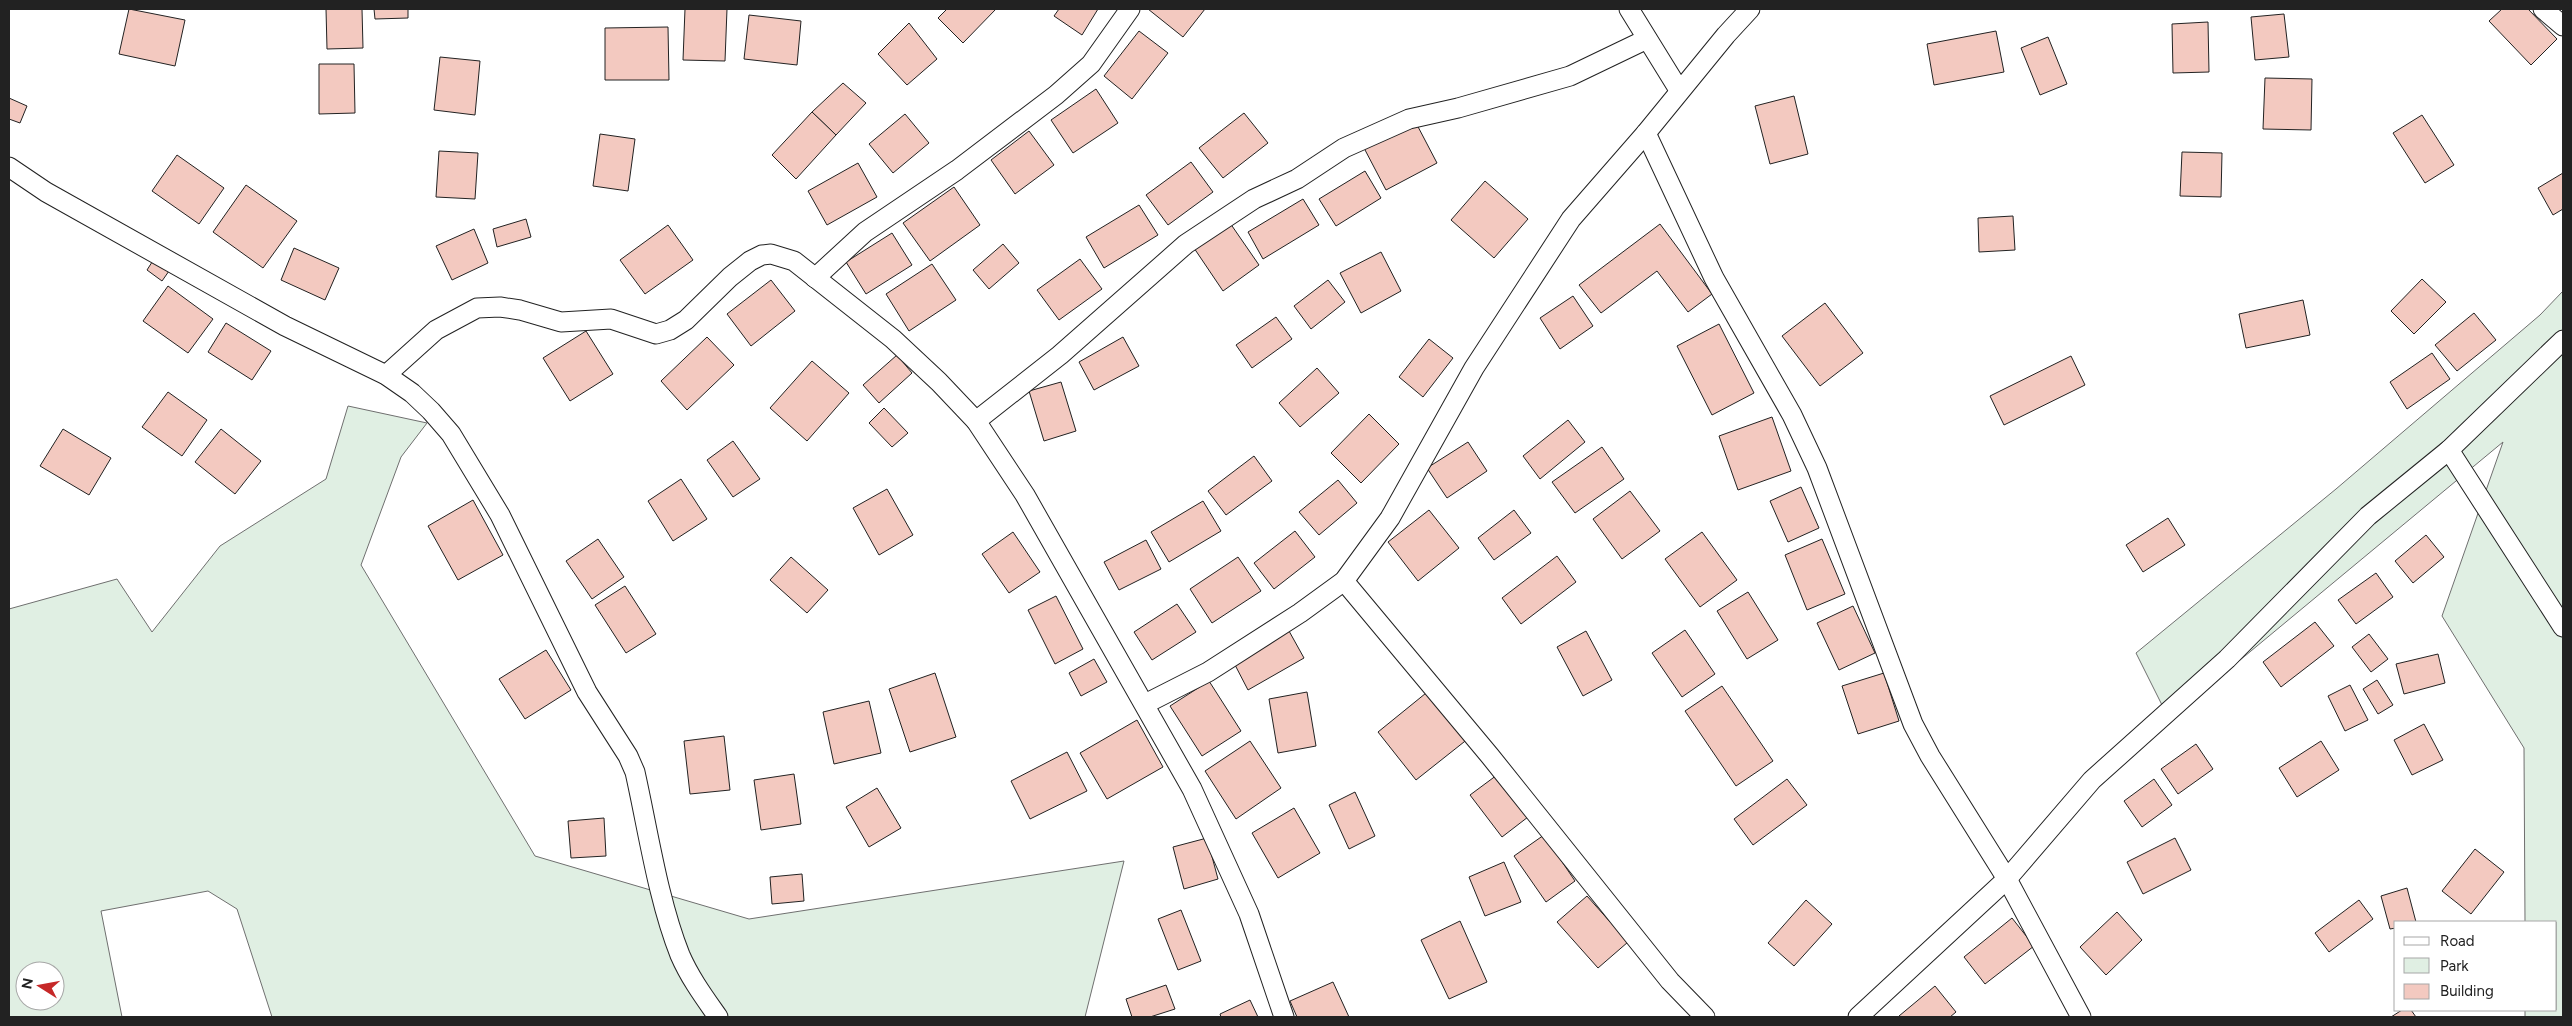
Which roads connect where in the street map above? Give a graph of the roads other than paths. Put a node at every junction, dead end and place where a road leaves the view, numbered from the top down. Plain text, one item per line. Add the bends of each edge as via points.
1 (1130, 9) edge
2 (1629, 9) edge
3 (1750, 9) edge
4 (2543, 9) edge
5 (2563, 26) edge
6 (1647, 39) junction
7 (1679, 90) junction
8 (1646, 133) junction
9 (9, 167) edge
10 (815, 278) junction
11 (2563, 340) edge
12 (386, 375) junction
13 (976, 421) junction
14 (2450, 450) junction
15 (1344, 581) junction
16 (2563, 628) edge
17 (1145, 704) junction
18 (2006, 879) junction
19 (718, 1017) edge
20 (1284, 1017) edge
21 (1705, 1017) edge
22 (1858, 1017) edge
23 (2081, 1017) edge

1 - 10 street via 1091,64 1056,95 957,170 865,232
2 - 6 street
3 - 7 street
4 - 5 street
6 - 7 street
6 - 13 street via 1570,76 1409,119 1344,148 1297,179 1254,199 1186,244 1060,355
7 - 8 street
8 - 15 street via 1571,218 1474,368 1390,518
8 - 18 street via 1714,278 1792,415 1817,468 1914,724 1930,756
9 - 12 street via 46,192 286,326
10 - 12 street via 786,258 762,255 730,277 686,320 656,334 611,319 561,322 513,309 477,308 436,330
10 - 13 street via 893,339
11 - 14 street
12 - 19 street via 432,411 451,434 500,515 587,692 628,756 635,772 680,956
13 - 17 street via 1025,495
14 - 16 street
14 - 18 street via 2368,516 2227,659 2092,780
15 - 17 street via 1208,672
15 - 21 street via 1496,764 1670,982
17 - 20 street via 1222,851 1249,914
18 - 22 street
18 - 23 street

